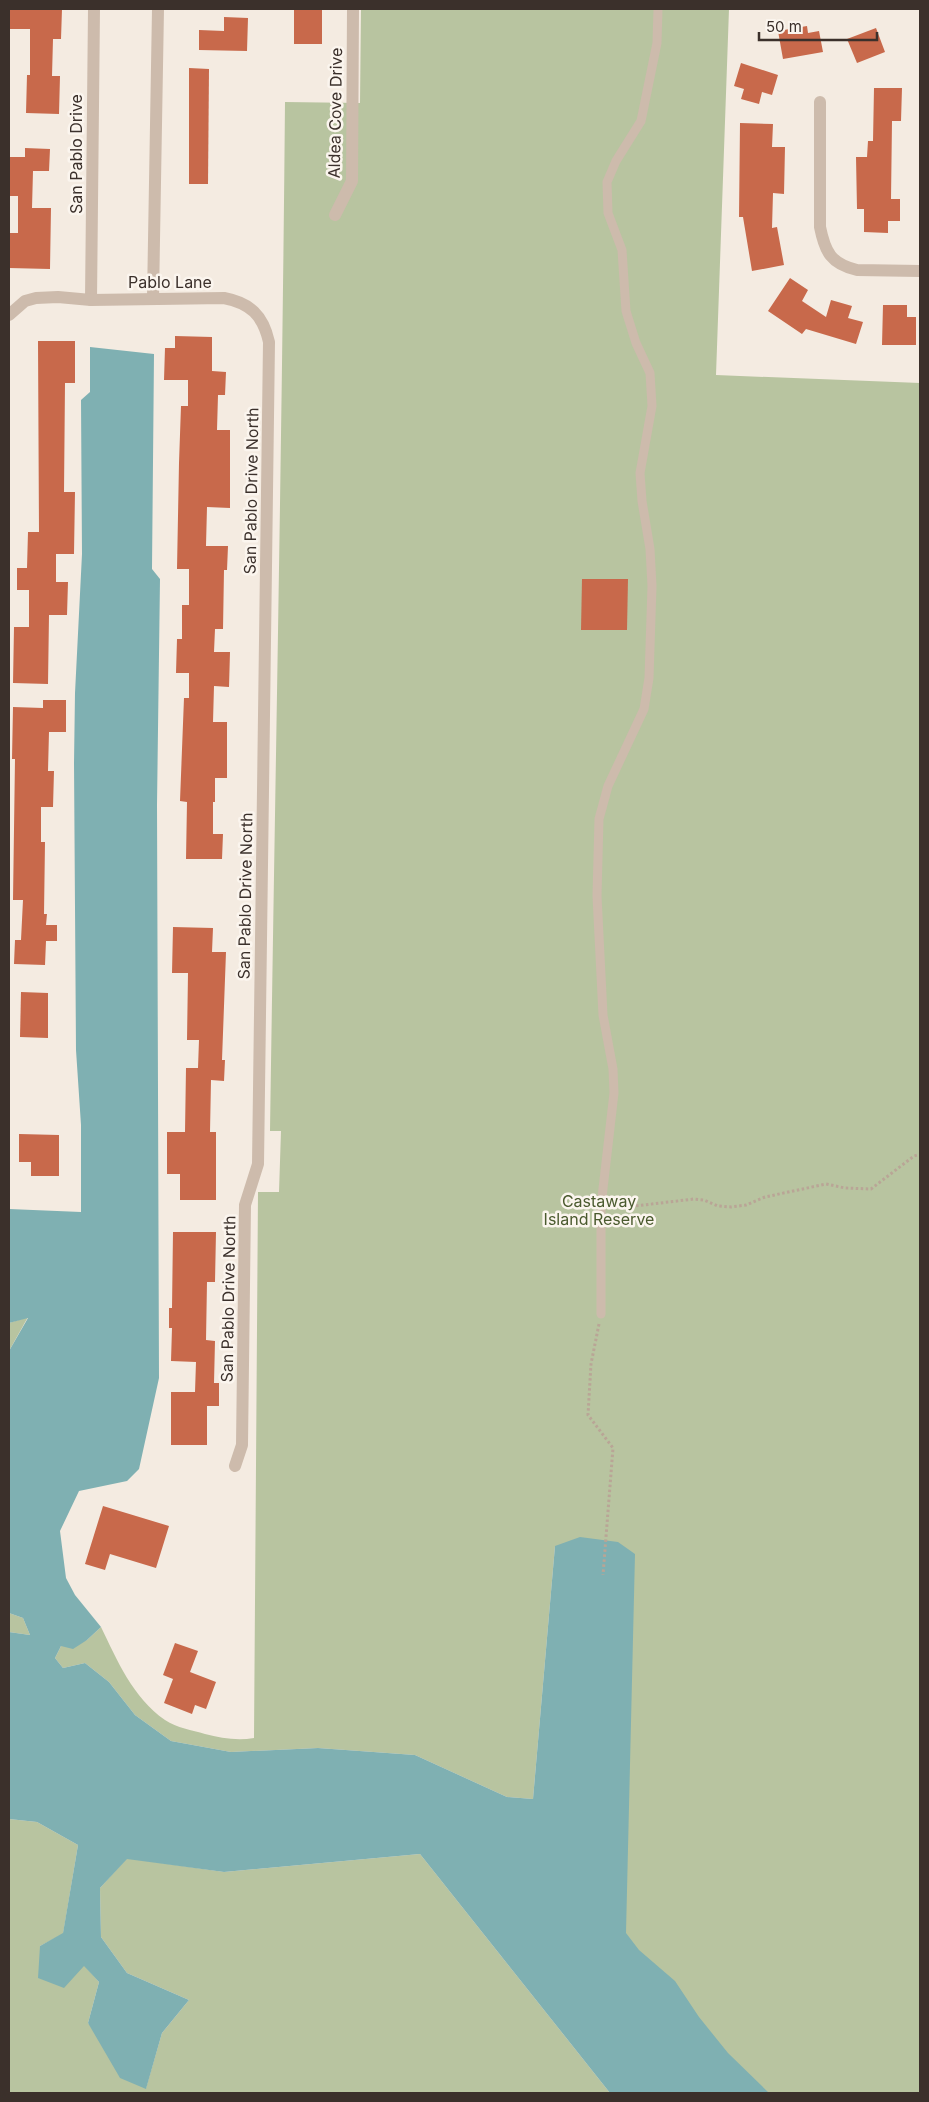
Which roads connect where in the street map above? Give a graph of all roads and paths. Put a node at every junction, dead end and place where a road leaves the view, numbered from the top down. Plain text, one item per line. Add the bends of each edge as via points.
1 (94, 9) edge
2 (158, 9) edge
3 (353, 9) edge
4 (658, 9) edge
5 (820, 102) dead end
6 (336, 215) dead end
7 (920, 271) edge
8 (153, 298) junction
9 (91, 300) junction
10 (9, 315) edge
11 (263, 324) joint
12 (920, 1154) edge
13 (601, 1206) junction
14 (601, 1314) joint
15 (235, 1466) dead end
16 (603, 1575) dead end

1 - 9 street, San Pablo Drive
2 - 8 street
3 - 6 street, Aldea Cove Drive via 352,182
4 - 13 lane via 657,43 641,121 607,182 608,213 622,250 626,311 650,373 652,406 640,473 652,586 649,678 644,709 608,786 599,819 597,896 603,1015 614,1093
5 - 7 street via 820,227 830,258 857,270
8 - 9 street, Pablo Lane
8 - 11 street, Pablo Lane via 240,301
9 - 10 street, Pablo Lane via 66,297 25,300
11 - 15 street, San Pablo Drive North via 270,358 258,1164 245,1205 242,1445
12 - 13 path via 872,1189 826,1184 731,1207 694,1199 635,1206
13 - 14 lane
14 - 16 path via 591,1364 588,1415 613,1448

